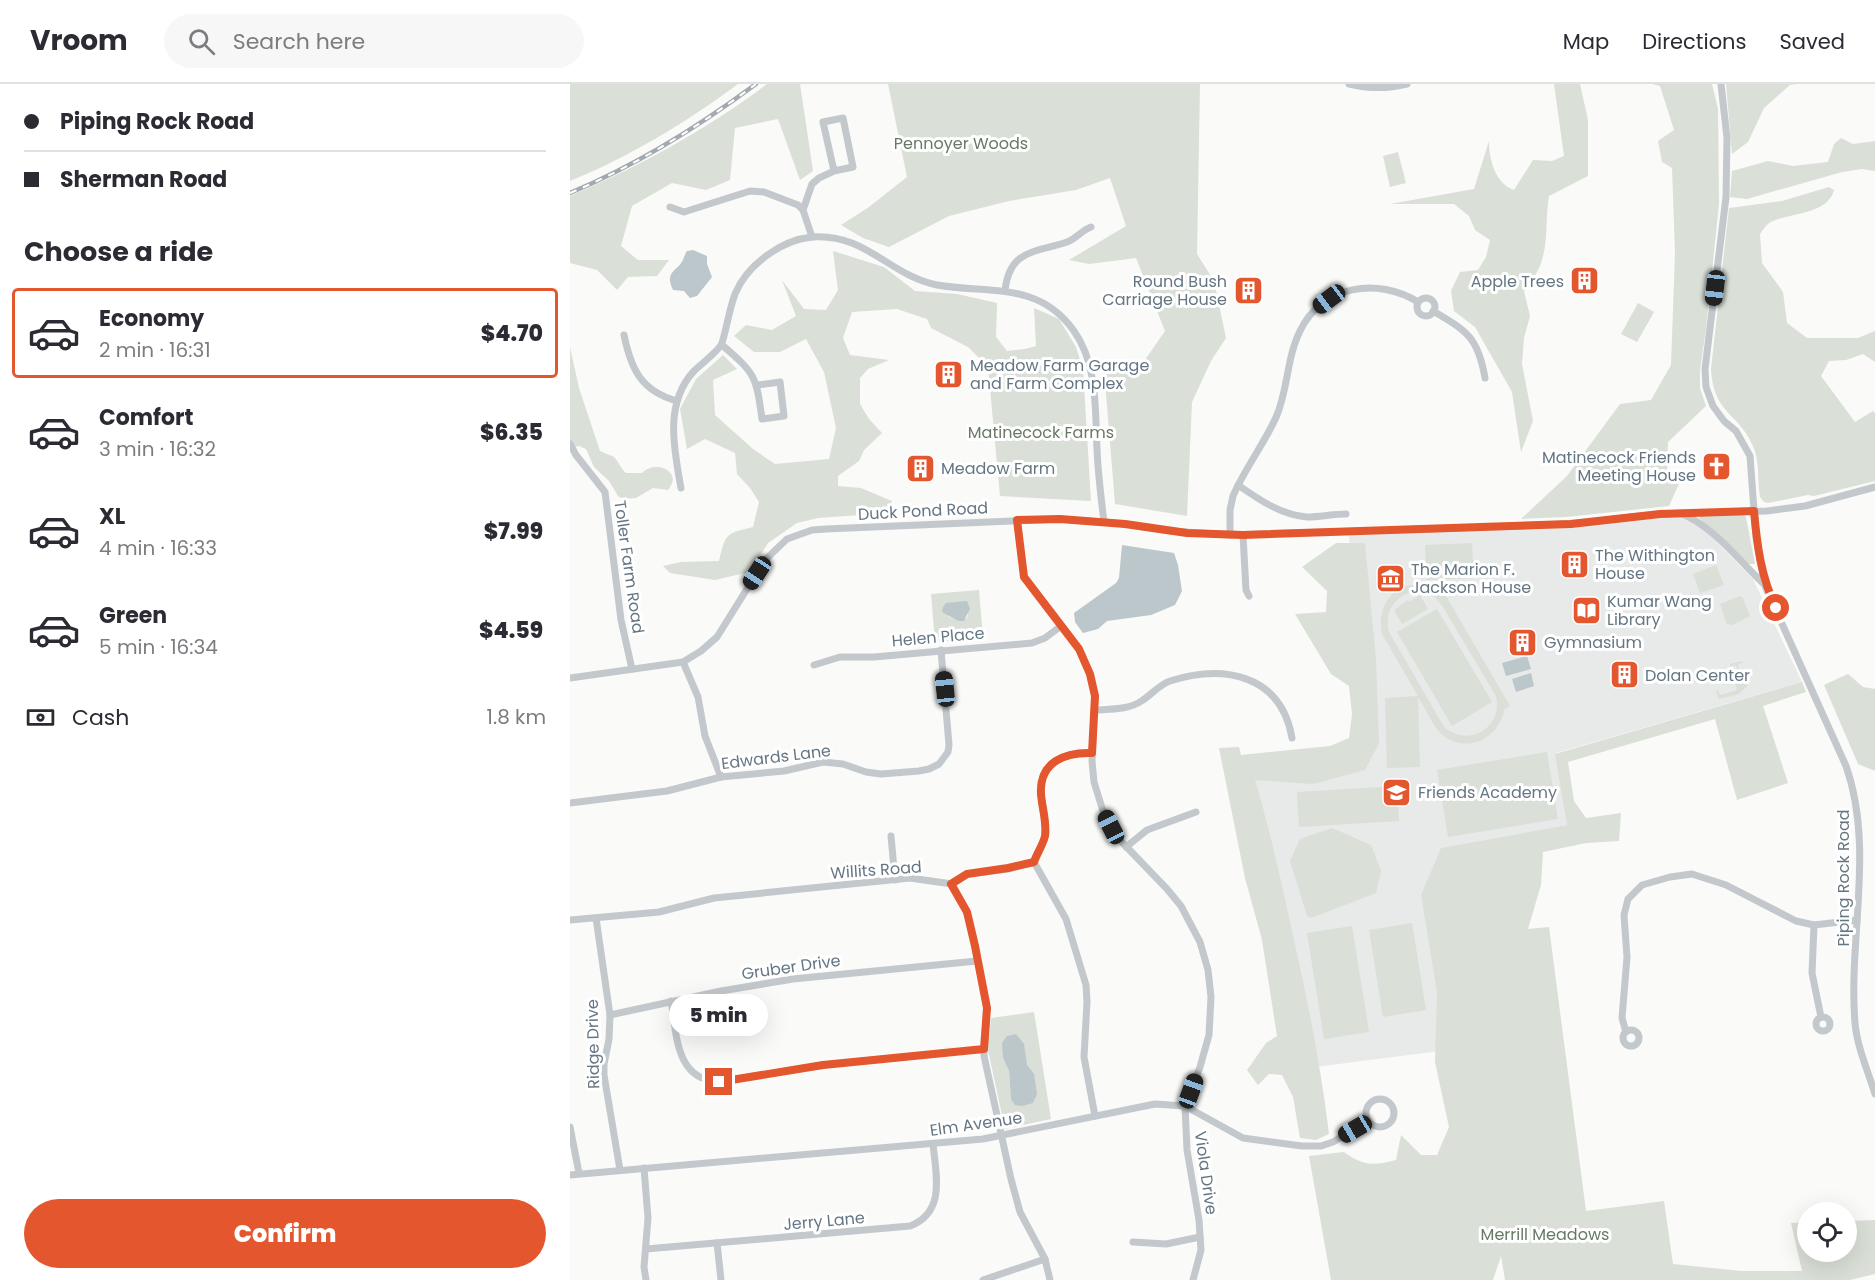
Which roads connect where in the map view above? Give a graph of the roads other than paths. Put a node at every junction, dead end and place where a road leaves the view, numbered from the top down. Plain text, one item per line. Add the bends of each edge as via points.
1 (1349, 84) edge
2 (1407, 84) edge
3 (1720, 84) edge
4 (834, 171) junction
5 (670, 207) dead end
6 (803, 210) junction
7 (1091, 227) dead end
8 (812, 237) junction
9 (1005, 290) junction
10 (1418, 302) junction
11 (1433, 311) junction
12 (624, 335) dead end
13 (722, 345) junction
14 (1485, 378) dead end
15 (758, 385) junction
16 (677, 401) junction
17 (570, 444) edge
18 (1238, 485) junction
19 (1875, 487) edge
20 (681, 488) dead end
21 (1754, 511) junction
22 (1678, 513) junction
23 (1346, 514) dead end
24 (1017, 520) junction
25 (1104, 522) junction
26 (1230, 535) junction
27 (1243, 535) junction
28 (1765, 586) junction
29 (1249, 596) dead end
30 (1061, 626) junction
31 (941, 650) junction
32 (683, 662) junction
33 (814, 665) dead end
34 (632, 669) junction
35 (570, 678) edge
36 (1095, 710) junction
37 (1292, 738) dead end
38 (1092, 753) junction
39 (721, 777) junction
40 (570, 803) edge
41 (1196, 812) dead end
42 (891, 836) dead end
43 (1126, 847) junction
44 (1034, 862) junction
45 (895, 880) junction
46 (951, 884) junction
47 (596, 918) junction
48 (570, 920) edge
49 (1857, 920) junction
50 (1814, 925) junction
51 (977, 961) junction
52 (671, 1001) junction
53 (610, 1015) junction
54 (1821, 1017) dead end
55 (1626, 1032) dead end
56 (984, 1049) junction
57 (1875, 1094) edge
58 (1185, 1106) junction
59 (1095, 1116) junction
60 (1367, 1121) junction
61 (570, 1127) edge
62 (1001, 1136) junction
63 (933, 1144) junction
64 (644, 1168) junction
65 (620, 1170) junction
66 (579, 1173) junction
67 (570, 1175) edge
68 (1200, 1237) junction
69 (1133, 1242) dead end
70 (717, 1244) junction
71 (646, 1249) junction
72 (1045, 1259) junction
73 (646, 1280) edge
74 (721, 1280) edge
75 (983, 1280) edge
76 (1050, 1280) edge
77 (1193, 1280) edge

1 - 2 street via 1373,88
3 - 21 street, Piping Rock Road via 1727,138 1726,197 1706,387 1713,406 1749,450
4 - 4 street via 823,122 843,118 853,167
4 - 6 street via 812,184
5 - 6 street via 684,212 757,190
6 - 8 street
7 - 9 street via 1072,240 1020,258 1009,271
8 - 9 street via 860,246 931,284
8 - 13 street via 783,245 743,281
9 - 25 street via 1026,295 1055,310 1084,349 1095,396
10 - 11 street via 1429,299
10 - 11 street via 1420,314 1428,316
10 - 18 street via 1406,294 1380,287 1351,290 1319,307 1300,329 1278,412
11 - 14 street via 1461,328 1474,343
12 - 16 street via 628,354 642,381 651,391
13 - 15 street via 748,367
13 - 16 street via 691,374
15 - 15 street via 762,419 784,416 780,382
16 - 20 street via 674,442
17 - 34 street, Toller Farm Road via 605,492 621,620
18 - 23 street via 1283,512 1307,517
18 - 26 street via 1230,510
19 - 21 street, Duck Pond Road via 1805,506
21 - 22 street, Duck Pond Road
21 - 28 street, Piping Rock Road
22 - 27 street, Duck Pond Road via 1571,524
22 - 28 street via 1711,532
24 - 25 street, Duck Pond Road
24 - 30 street, Viola Drive via 1024,577
24 - 32 street, Duck Pond Road via 826,529 796,535 780,544 765,560 717,637
25 - 26 street, Duck Pond Road
26 - 27 street, Duck Pond Road
27 - 29 street
28 - 49 street, Piping Rock Road via 1854,788 1859,826
30 - 31 street, Helen Place via 1032,643
30 - 36 street, Viola Drive via 1087,664
31 - 33 street, Helen Place via 840,657
31 - 39 street, Edwards Lane via 949,745 945,757 934,767 881,774 823,762 784,771
32 - 34 street, Duck Pond Road
32 - 39 street via 698,697 705,736
34 - 35 street, Duck Pond Road
36 - 37 street via 1131,707 1170,681 1214,673 1235,674 1260,685 1276,701
36 - 38 street, Viola Drive
38 - 43 street, Viola Drive via 1099,800 1111,827
38 - 44 street via 1066,754 1044,773 1041,793 1045,835
39 - 40 street, Edwards Lane via 668,791
41 - 43 street via 1151,828
42 - 45 street
43 - 58 street, Viola Drive via 1180,906 1200,942 1206,963 1211,998 1209,1035
44 - 46 street via 967,874
44 - 59 street via 1066,919 1084,979 1084,1057
45 - 46 street, Willits Road
45 - 47 street, Willits Road via 714,898 659,912
46 - 51 street via 969,918
47 - 48 street, Willits Road
47 - 53 street, Ridge Drive
49 - 50 street
49 - 57 street, Piping Rock Road via 1855,1026
50 - 54 street via 1812,973
50 - 55 street via 1788,918 1704,876 1682,874 1642,885 1628,899 1624,915 1627,957 1622,1018
51 - 52 street, Gruber Drive via 793,979
51 - 56 street via 987,1008
52 - 53 street, Gruber Drive
52 - 56 street via 682,1059 695,1075 710,1082 823,1065
53 - 65 street, Ridge Drive via 604,1074
56 - 62 street
58 - 59 street, Elm Avenue via 1155,1104
58 - 60 street, Elm Avenue via 1243,1138 1302,1146 1333,1142
58 - 68 street, Viola Drive via 1186,1150
59 - 62 street, Elm Avenue
60 - 60 street, Elm Avenue via 1377,1127 1386,1126 1393,1119 1394,1110 1385,1100 1372,1101 1366,1109
61 - 66 street
62 - 63 street, Elm Avenue
62 - 72 street via 1020,1212
63 - 64 street, Elm Avenue
63 - 70 street, Jerry Lane via 936,1198 931,1212 917,1224
64 - 65 street, Elm Avenue
64 - 71 street
65 - 66 street, Elm Avenue
66 - 67 street, Elm Avenue
68 - 69 street via 1166,1244
68 - 77 street, Viola Drive via 1201,1256
70 - 71 street, Jerry Lane
70 - 74 street
71 - 73 street
72 - 75 street
72 - 76 street

